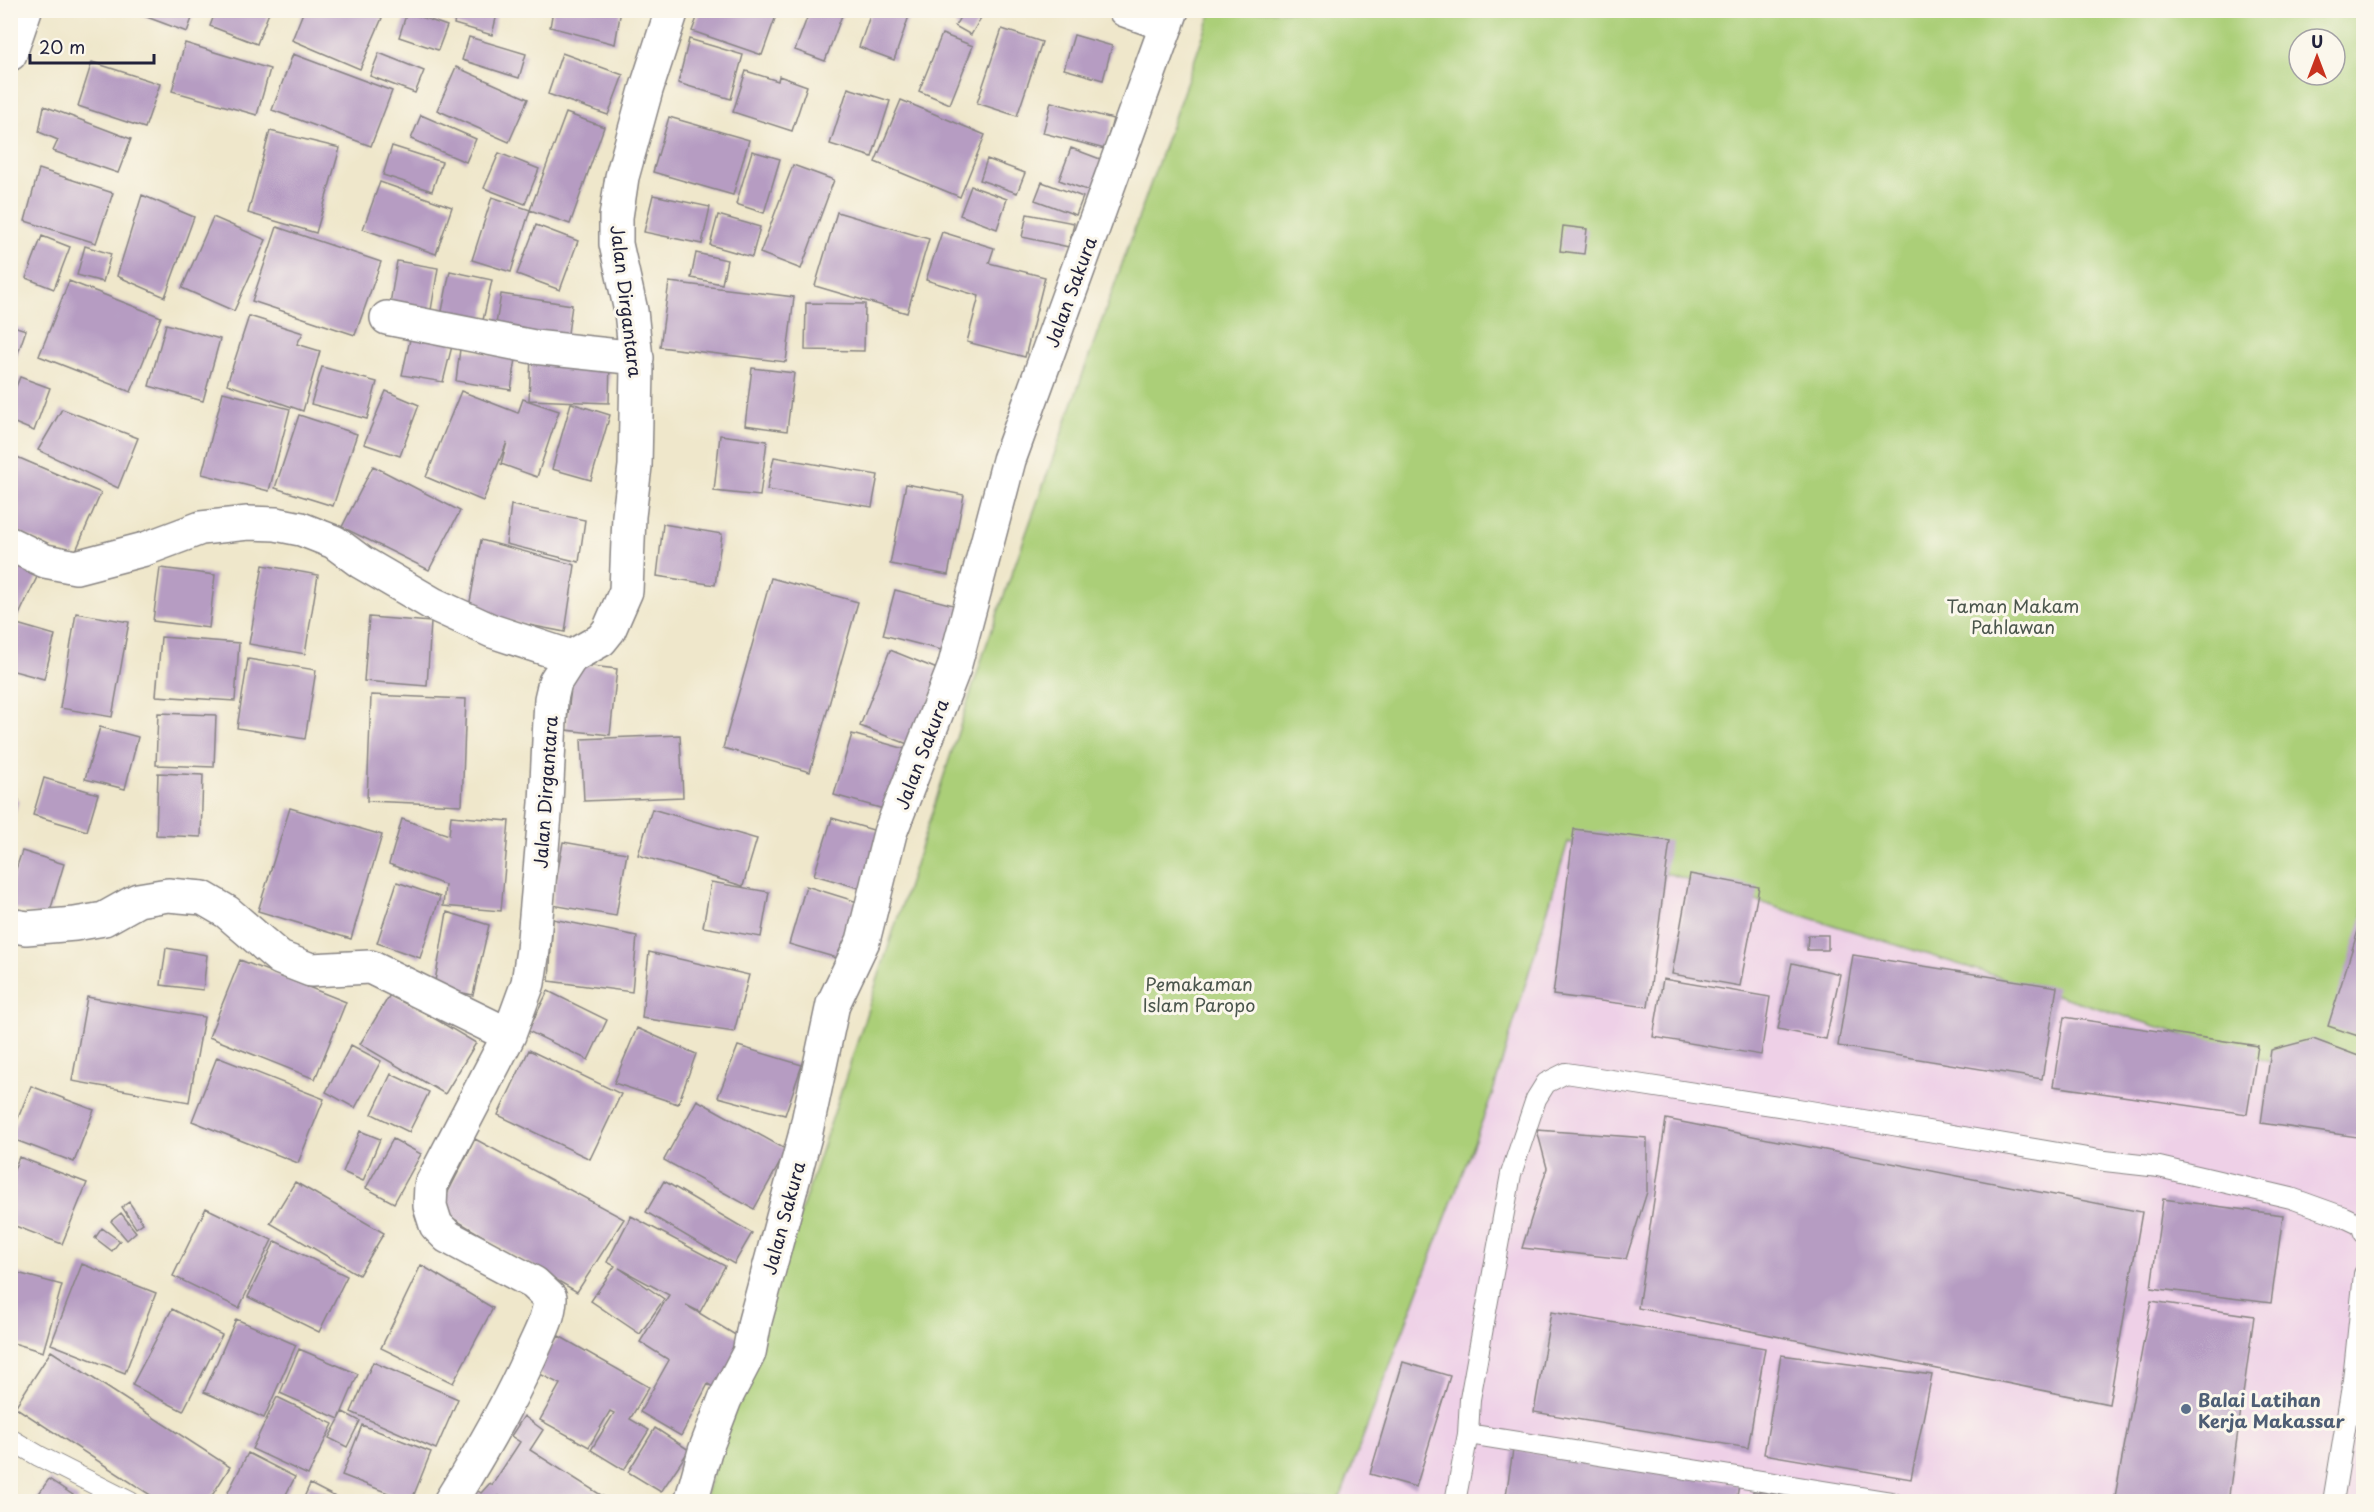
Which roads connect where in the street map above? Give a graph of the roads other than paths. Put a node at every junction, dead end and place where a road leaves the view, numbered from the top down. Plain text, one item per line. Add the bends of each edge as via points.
1 (25, 10) edge
2 (672, 10) edge
3 (1125, 10) edge
4 (1170, 18) edge
5 (10, 54) edge
6 (387, 318) dead end
7 (637, 358) junction
8 (10, 544) edge
9 (571, 657) junction
10 (10, 925) edge
11 (509, 1035) junction
12 (2364, 1233) edge
13 (2364, 1274) edge
14 (1468, 1434) junction
15 (10, 1439) edge
16 (130, 1502) edge
17 (450, 1502) edge
18 (691, 1502) edge
19 (1455, 1502) edge
20 (1892, 1502) edge
21 (2333, 1502) edge

1 - 5 street
2 - 7 street, Jalan Dirgantara via 622,177 616,217 616,244
3 - 4 street
4 - 18 street, Jalan Sakura via 1009,460 954,668 890,833 863,941 833,1004 806,1136 749,1353 724,1399
6 - 7 street via 534,347
7 - 9 street, Jalan Dirgantara via 635,466 626,591 601,640
8 - 9 street via 45,561 76,567 145,549 201,528 248,523 301,529 334,542 361,562 443,608 492,631
9 - 11 street, Jalan Dirgantara via 555,682 551,699 533,950 528,984
10 - 11 street via 26,928 75,924 104,919 138,900 168,895 203,898 227,912 280,958 311,970 370,967
11 - 17 street, Jalan Dirgantara via 431,1185 430,1206 436,1225 448,1236 534,1283 550,1298 549,1312 509,1403
12 - 14 lane via 2361,1225 2344,1216 2291,1198 2159,1167 1566,1073 1546,1083 1536,1099 1511,1174 1470,1399
13 - 21 lane
14 - 19 lane
14 - 20 lane
15 - 16 lane

